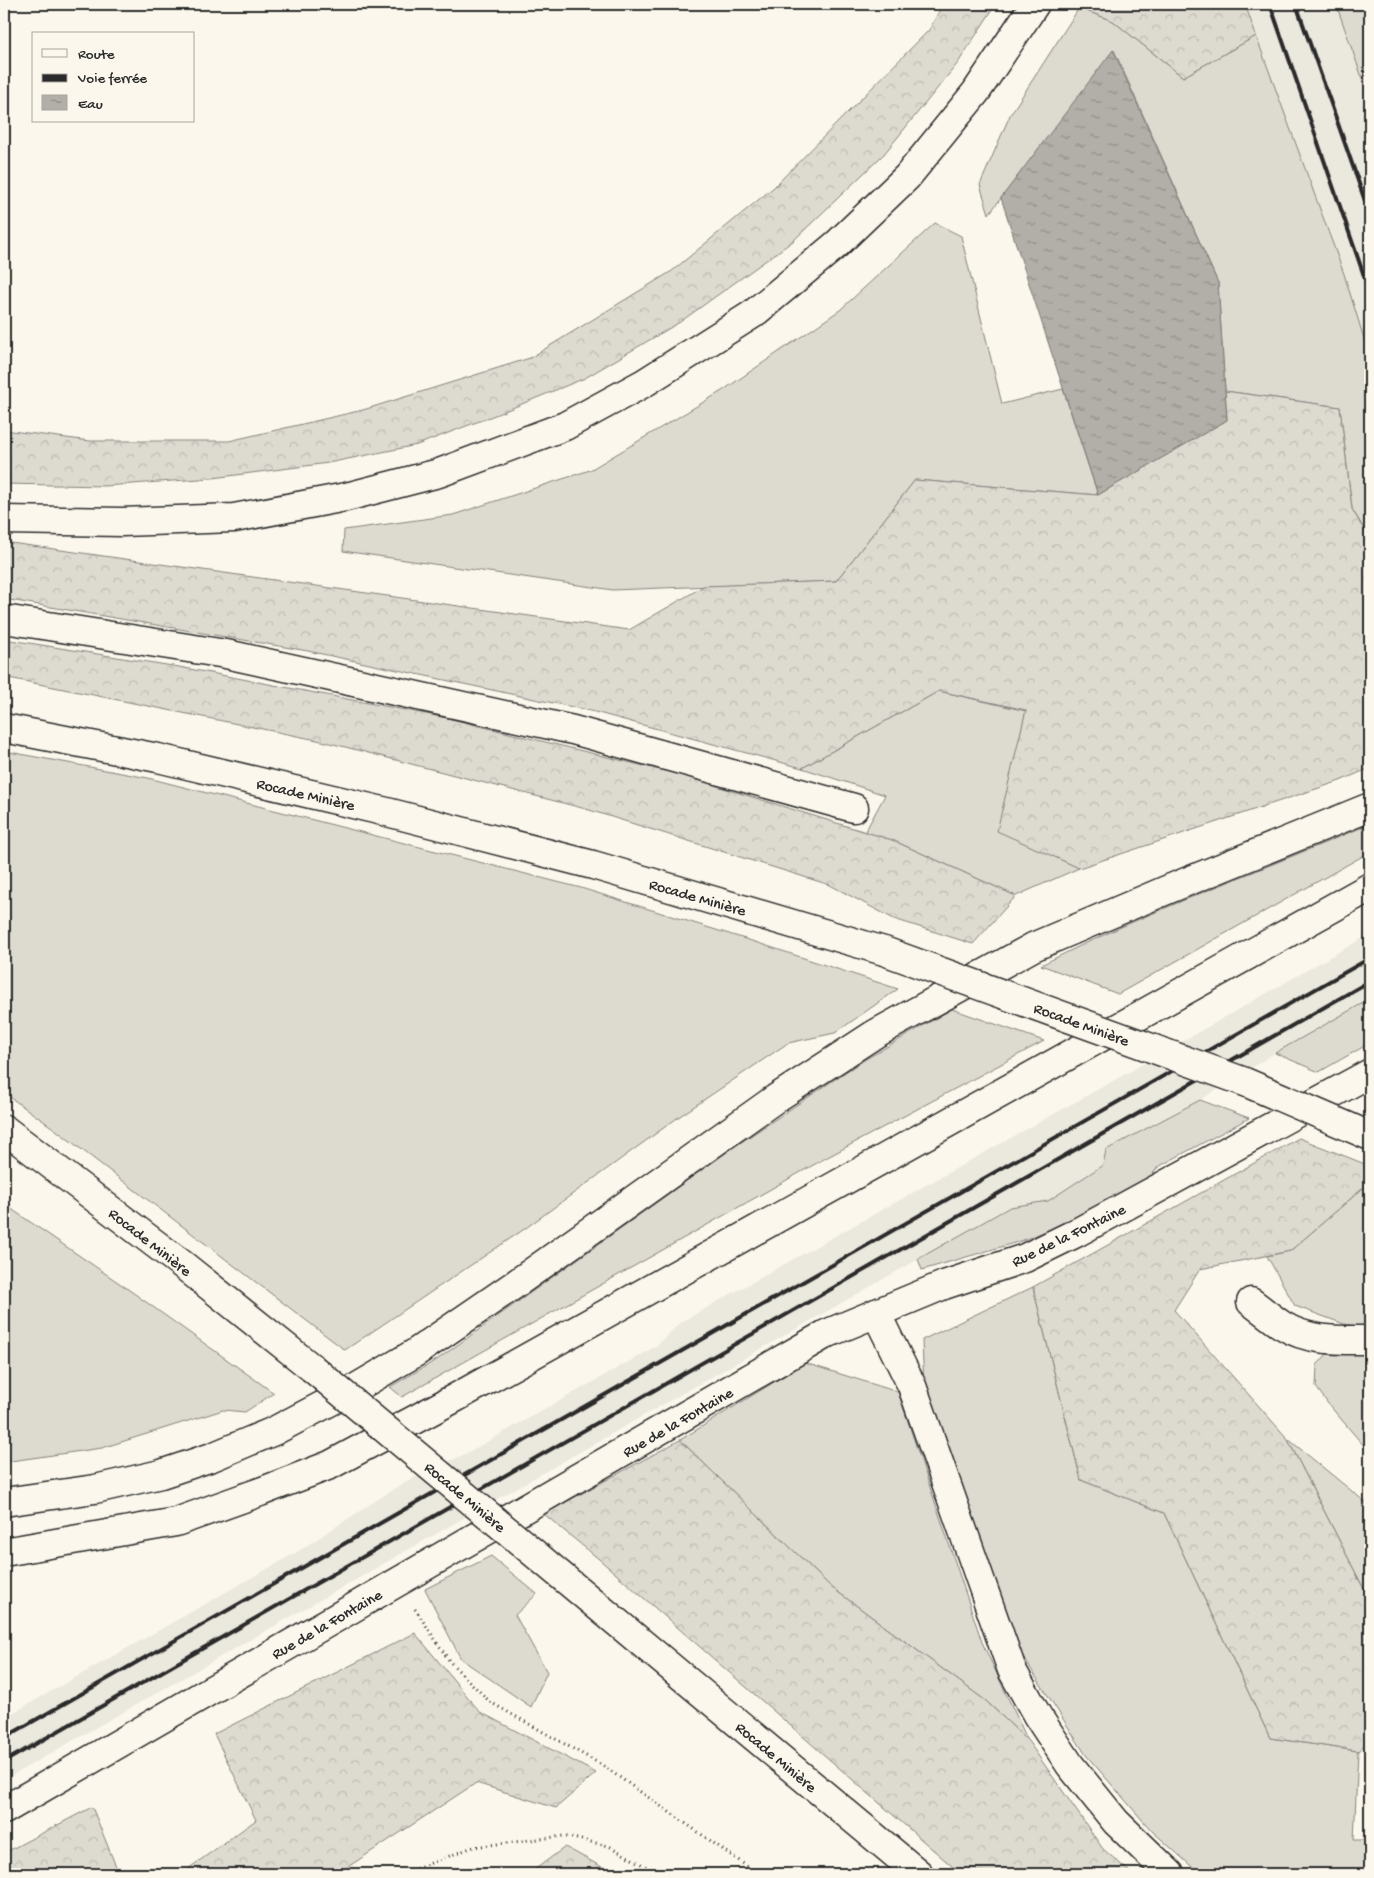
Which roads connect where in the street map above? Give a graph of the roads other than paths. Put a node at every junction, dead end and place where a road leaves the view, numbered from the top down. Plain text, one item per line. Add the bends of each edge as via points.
1 (1035, 4) edge
2 (4, 520) edge
3 (4, 618) edge
4 (4, 728) edge
5 (1370, 807) edge
6 (854, 808) dead end
7 (1370, 887) edge
8 (1370, 1073) edge
9 (4, 1129) edge
10 (1370, 1136) edge
11 (1251, 1302) dead end
12 (876, 1313) junction
13 (1370, 1340) edge
14 (4, 1502) edge
15 (4, 1552) edge
16 (4, 1810) edge
17 (919, 1874) edge
18 (1170, 1874) edge

1 - 2 main road via 976,92 907,178 837,244 753,314 644,384 565,426 439,473 346,497 234,518 122,522
3 - 6 main road via 226,654 573,730
4 - 10 main road, Rocade Minière, bridge via 158,758 387,812 593,865 884,950 1245,1082
5 - 14 main road via 1032,947 875,1034 775,1099 415,1353 274,1432 161,1474 95,1489
7 - 15 main road via 330,1465 176,1522
8 - 12 main road, Rue de la Fontaine via 1025,1258 944,1285
9 - 17 main road, Rocade Minière, bridge via 312,1368
11 - 13 main road via 1283,1326 1302,1335 1330,1340
12 - 16 main road, Rue de la Fontaine via 826,1334
12 - 18 main road via 912,1386 1012,1670 1036,1715 1070,1765 1116,1822

